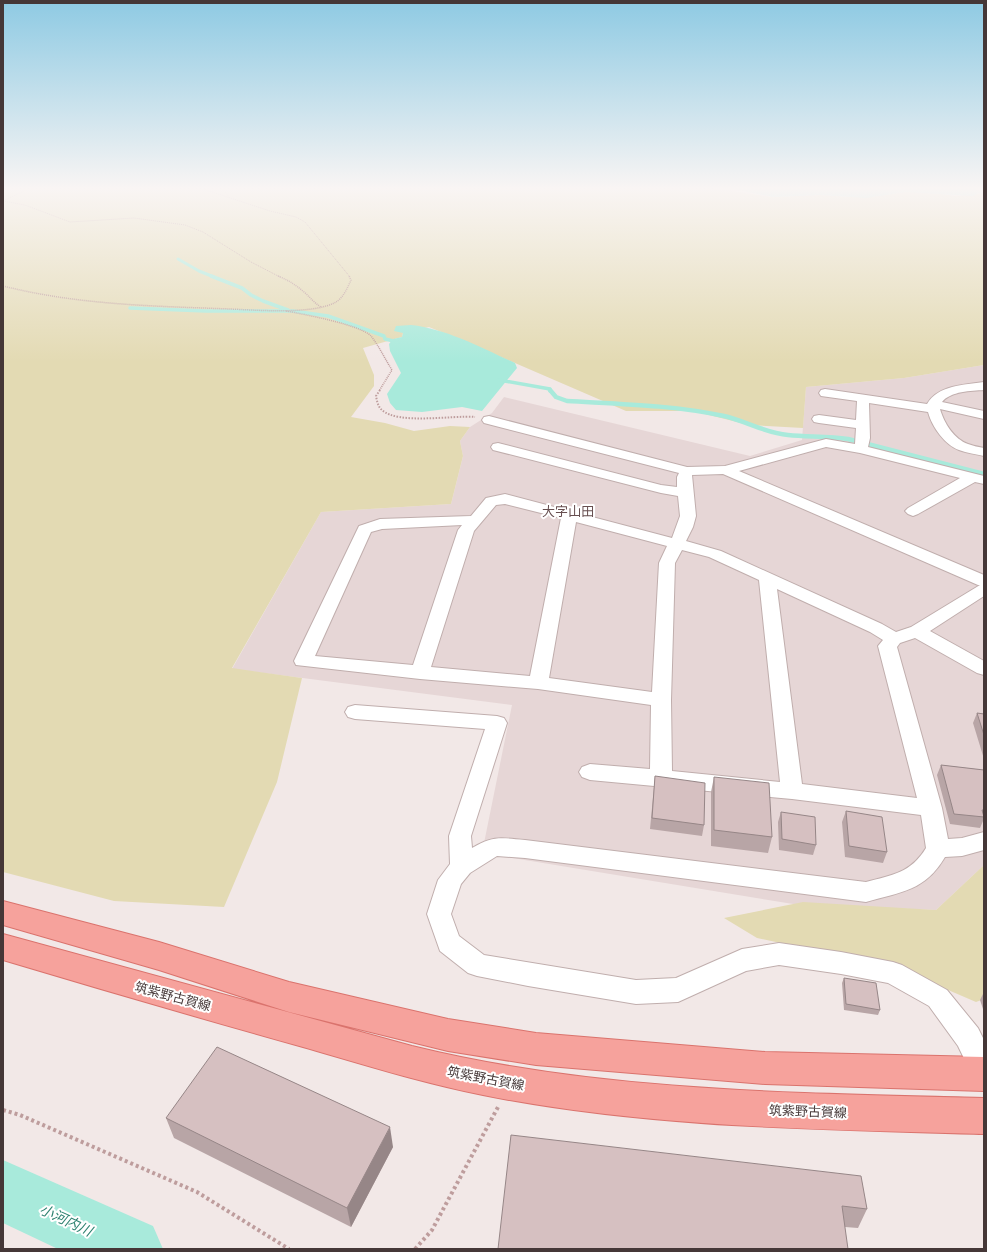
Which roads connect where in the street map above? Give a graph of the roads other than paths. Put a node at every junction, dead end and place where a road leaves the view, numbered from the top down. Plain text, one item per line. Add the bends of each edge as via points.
1 (984, 386) edge
2 (825, 393) dead end
3 (863, 399) junction
4 (933, 407) junction
5 (984, 415) edge
6 (819, 419) dead end
7 (489, 420) road end
8 (863, 425) junction
9 (498, 447) dead end
10 (860, 449) junction
11 (984, 452) edge
12 (687, 470) junction
13 (725, 470) junction
14 (978, 478) edge
15 (685, 492) junction
16 (913, 511) dead end
17 (569, 516) junction
18 (475, 520) junction
19 (676, 543) junction
20 (767, 578) junction
21 (984, 582) edge
22 (984, 589) edge
23 (917, 631) junction
24 (894, 639) junction
25 (984, 669) edge
26 (420, 673) junction
27 (538, 683) junction
28 (661, 700) junction
29 (355, 712) dead end
30 (590, 772) dead end
31 (661, 778) junction
32 (792, 791) junction
33 (931, 808) junction
34 (984, 841) edge
35 (938, 849) junction
36 (462, 866) junction
37 (3, 913) edge
38 (3, 947) edge
39 (984, 1069) edge
40 (984, 1074) edge
41 (984, 1116) edge

1 - 4 street via 954,391 938,398
2 - 3 street
3 - 4 street
3 - 8 street
4 - 5 street
4 - 11 street via 940,425 950,437 962,447
6 - 8 street
7 - 12 street
8 - 10 street
9 - 15 street
10 - 13 street via 820,444
10 - 14 street
12 - 13 street
12 - 15 street via 684,477
13 - 21 street
14 - 16 street
15 - 19 street via 688,516
17 - 18 street via 505,499 491,501
17 - 19 street
17 - 27 street
18 - 26 street via 466,530
18 - 26 street via 380,524 365,529 303,661
19 - 20 street via 715,554
19 - 28 street via 667,563
20 - 24 street via 876,628
20 - 32 street
22 - 23 street
23 - 24 street
23 - 25 street
24 - 33 street via 887,646
26 - 27 street
27 - 28 street
28 - 31 street
29 - 36 street via 498,723 460,836
30 - 31 street
31 - 32 street
32 - 33 street
33 - 35 street
34 - 35 street via 962,847
35 - 36 street via 929,864 909,880 866,892 493,847
36 - 39 street via 450,880 439,914 449,943 477,965 636,992 678,990 742,960 780,954 893,973 938,998 968,1037
37 - 40 main road via 158,956 289,997 448,1035 536,1049 766,1068
38 - 41 main road, 筑紫野古賀線 via 142,988 429,1066 505,1083 598,1096 756,1109

